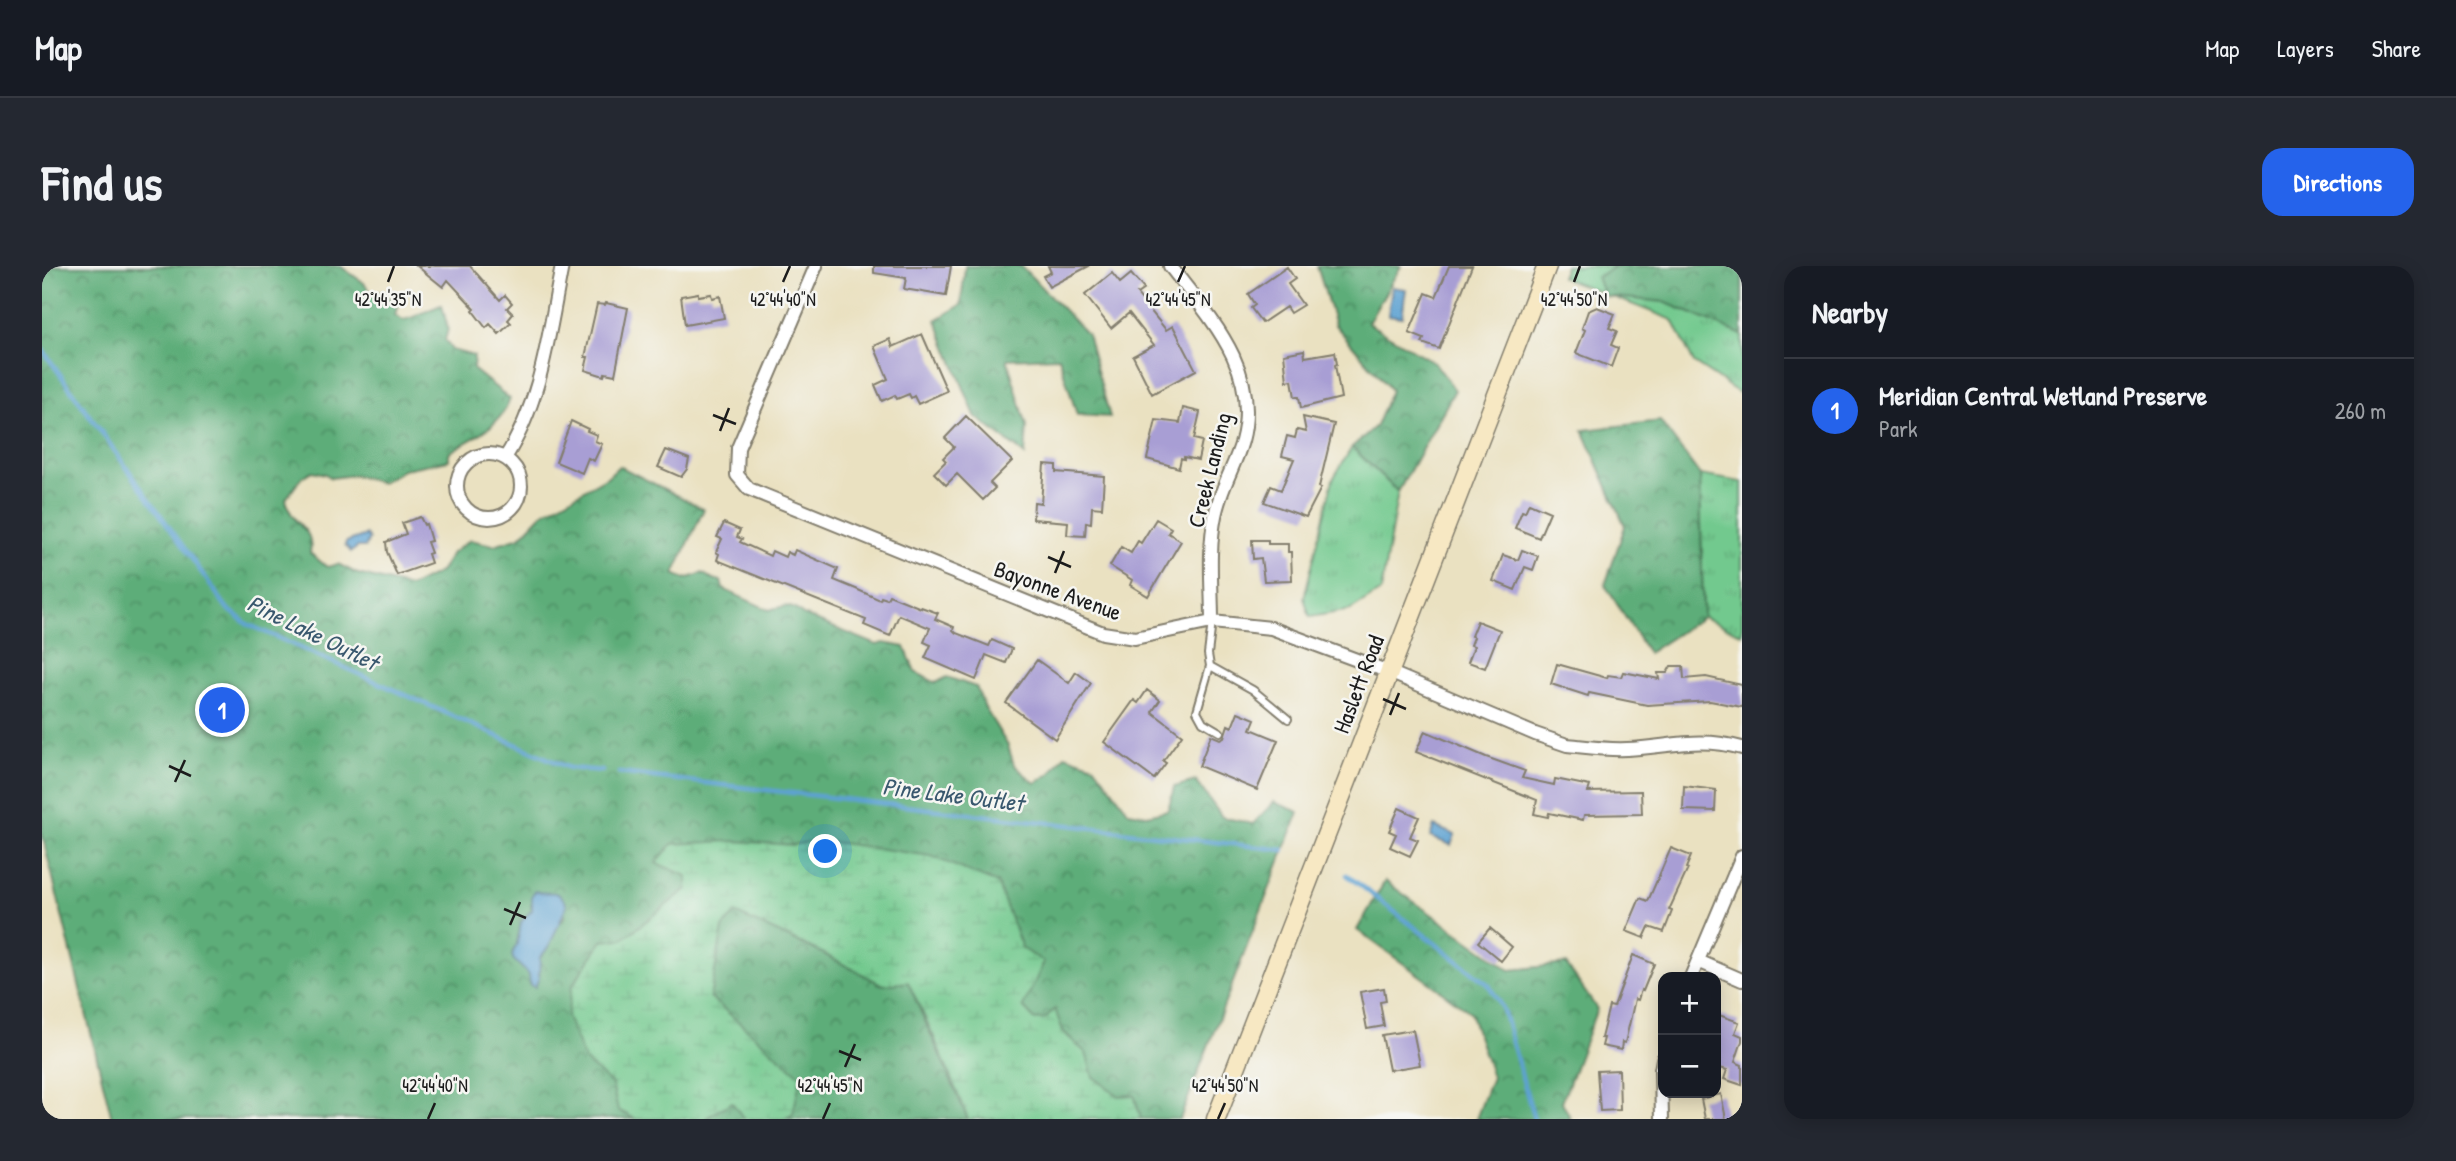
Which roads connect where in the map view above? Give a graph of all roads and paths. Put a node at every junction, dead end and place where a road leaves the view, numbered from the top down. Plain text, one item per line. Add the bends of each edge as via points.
1 (562, 266) edge
2 (816, 266) edge
3 (1170, 266) edge
4 (1547, 266) edge
5 (505, 458) junction
6 (1212, 622) junction
7 (1210, 666) junction
8 (1389, 672) junction
9 (1288, 719) dead end
10 (1220, 732) dead end
11 (1742, 748) edge
12 (1742, 856) edge
13 (1698, 961) junction
14 (1693, 972) edge
15 (1742, 980) edge
16 (1662, 1098) edge
17 (1216, 1119) edge
18 (1662, 1119) edge

1 - 5 street via 545,358 529,412
2 - 6 street, Bayonne Avenue via 738,448 737,475 749,489 1103,633 1135,638
3 - 6 street, Creek Landing via 1228,344 1245,392 1243,438 1213,524
4 - 8 main road, Haslett Road
5 - 5 street via 481,455 462,470 458,495 473,514 498,517 517,502 520,478
6 - 7 lane
6 - 8 street, Bayonne Avenue via 1271,628
7 - 9 lane via 1253,690
7 - 10 lane via 1198,711 1203,722
8 - 11 street, Bayonne Avenue via 1567,745 1630,749 1694,741
8 - 17 main road, Haslett Road
12 - 13 street
13 - 14 street
13 - 15 street
16 - 18 street

